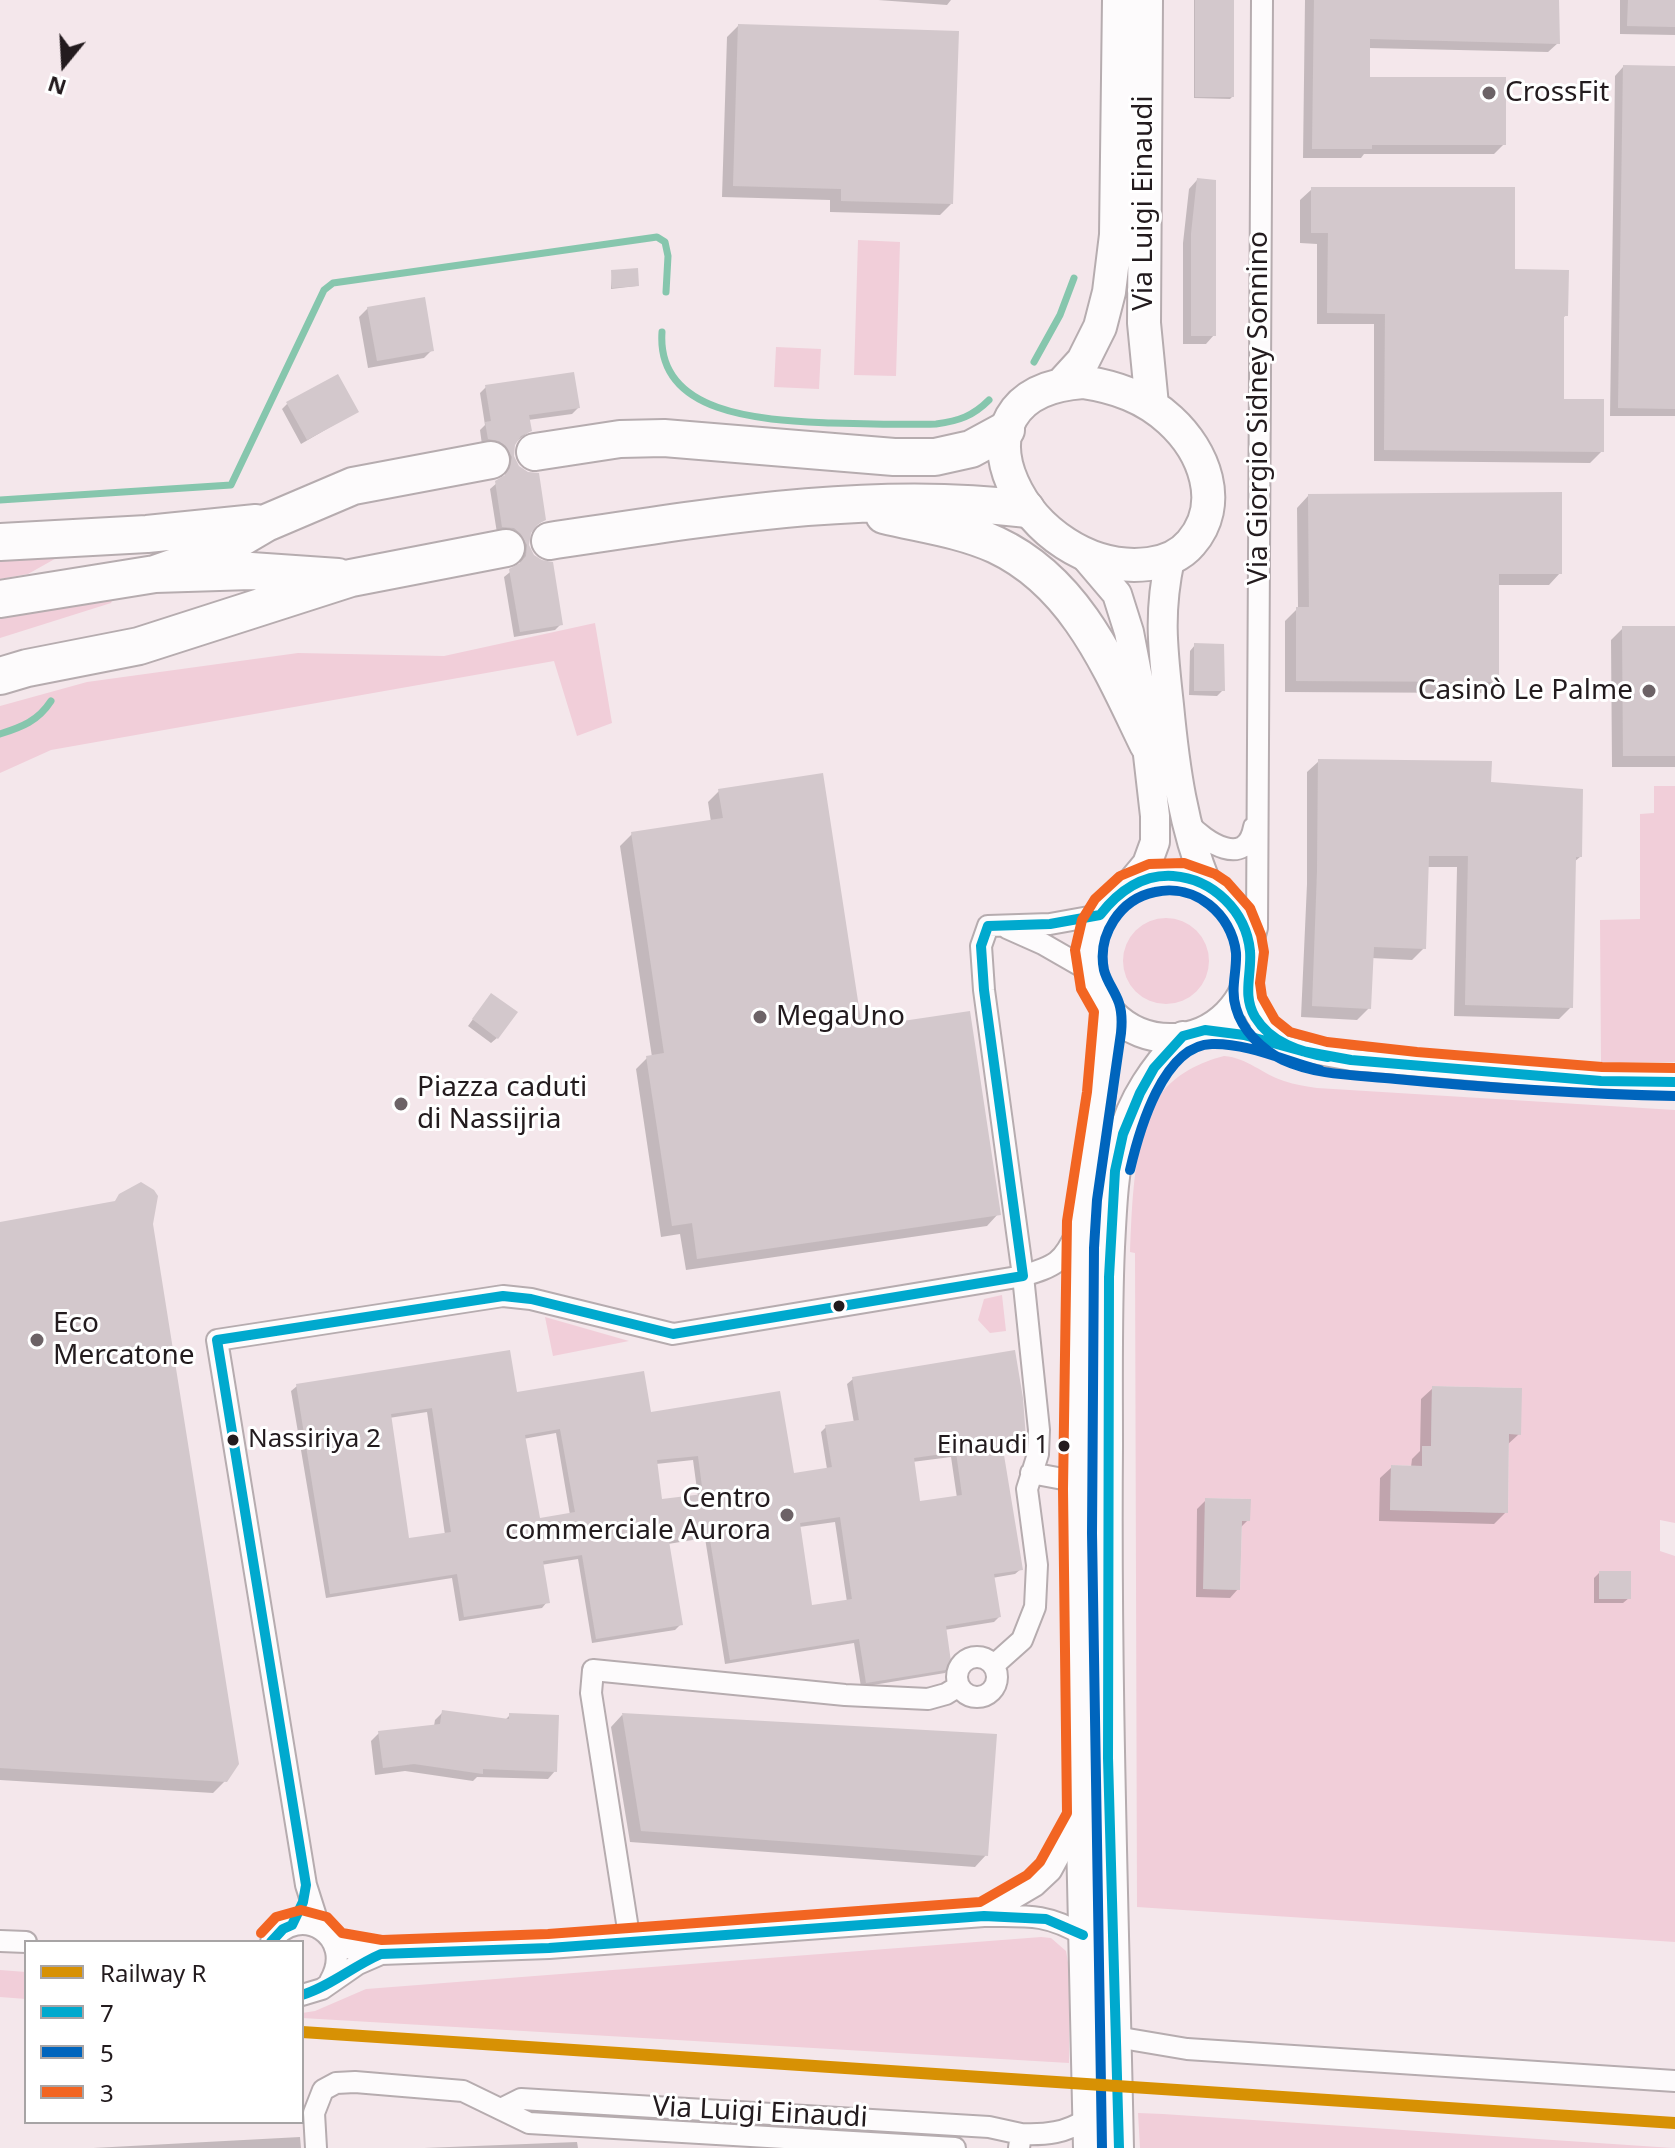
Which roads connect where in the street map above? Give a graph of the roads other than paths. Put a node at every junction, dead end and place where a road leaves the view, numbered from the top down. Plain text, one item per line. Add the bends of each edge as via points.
1 (1119, 0) edge
2 (1146, 0) edge
3 (1262, 0) edge
4 (1062, 384) junction
5 (1152, 405) junction
6 (1006, 430) junction
7 (535, 452) dead end
8 (491, 460) dead end
9 (843, 506) junction
10 (1026, 509) junction
11 (266, 523) junction
12 (550, 541) dead end
13 (0, 542) edge
14 (506, 548) dead end
15 (1083, 554) junction
16 (1170, 559) junction
17 (155, 574) junction
18 (351, 578) junction
19 (0, 599) edge
20 (0, 676) edge
21 (1148, 744) junction
22 (1257, 815) junction
23 (1184, 818) junction
24 (1207, 885) junction
25 (1127, 888) junction
26 (1100, 915) junction
27 (1003, 926) junction
28 (1250, 954) junction
29 (1090, 971) junction
30 (1246, 983) junction
31 (1108, 1009) junction
32 (1194, 1033) junction
33 (1283, 1045) junction
34 (1675, 1082) edge
35 (1081, 1221) junction
36 (1023, 1276) junction
37 (1031, 1473) junction
38 (1077, 1489) junction
39 (994, 1665) junction
40 (959, 1686) junction
41 (1081, 1816) junction
42 (306, 1885) junction
43 (984, 1916) junction
44 (292, 1925) junction
45 (320, 1929) junction
46 (1083, 1935) junction
47 (272, 1940) edge
48 (0, 1941) edge
49 (24, 1942) edge
50 (630, 1942) junction
51 (335, 1946) junction
52 (381, 1954) junction
53 (330, 1981) junction
54 (304, 1995) edge
55 (1116, 2037) junction
56 (1675, 2081) edge
57 (501, 2109) junction
58 (1087, 2119) junction
59 (1046, 2135) junction
60 (1020, 2141) edge
61 (316, 2148) edge
62 (955, 2148) edge
63 (1064, 2148) edge
64 (1088, 2148) edge
65 (1119, 2148) edge

1 - 4 main road, Via Luigi Einaudi via 1116,235 1109,292 1083,361
2 - 5 main road, Via Luigi Einaudi via 1144,323
3 - 22 street, Via Giorgio Sidney Sonnino
4 - 5 main road, Via Luigi Einaudi via 1107,386
4 - 6 main road, Via Luigi Einaudi via 1028,398
5 - 16 main road, Via Luigi Einaudi via 1188,439 1208,480 1207,517 1199,534
6 - 7 highway via 971,449 935,457 664,438
6 - 10 main road via 1006,467
8 - 11 highway via 353,486
9 - 10 highway via 938,501
9 - 12 highway via 709,517
9 - 21 highway via 995,545 1032,567 1060,591 1086,625
10 - 15 main road via 1042,527
11 - 13 highway
11 - 17 highway via 215,553
14 - 18 highway
15 - 16 main road via 1131,565
15 - 21 main road via 1117,594 1129,632
16 - 23 main road via 1161,623
17 - 18 highway via 251,571
17 - 19 highway
18 - 20 highway via 139,646
21 - 25 main road via 1155,842 1147,864
22 - 23 street, Via Giorgio Sidney Sonnino via 1253,835 1239,849 1205,840
22 - 28 street, Via Giorgio Sidney Sonnino via 1257,928
23 - 24 main road
24 - 25 main road via 1167,876
24 - 28 main road via 1238,914
25 - 26 main road
26 - 27 street
26 - 29 main road via 1090,942
27 - 29 street
27 - 36 street via 988,926 981,946 982,970
28 - 30 main road
29 - 31 main road
30 - 32 main road via 1229,1012
30 - 33 street via 1254,1015
31 - 32 main road via 1141,1032 1169,1038
31 - 35 main road
32 - 33 street via 1244,1035
32 - 55 main road via 1154,1068 1140,1093 1123,1134 1114,1186 1107,1563
33 - 34 street via 1324,1056 1416,1066
35 - 36 street via 1063,1258
35 - 38 main road
36 - 37 street via 1039,1430
36 - 42 street via 673,1334 517,1296 217,1340
37 - 38 street via 1063,1479
37 - 39 street via 1027,1496 1037,1565 1035,1607 1022,1640
38 - 41 main road
39 - 40 street via 976,1656 964,1661 957,1673
39 - 40 street via 998,1677 988,1694 968,1695
40 - 50 street via 937,1698 845,1695 593,1670 591,1693
41 - 43 street via 1051,1871
41 - 46 main road
42 - 44 street
42 - 45 street
43 - 46 street via 1043,1916
43 - 50 street
44 - 45 street
44 - 47 street
45 - 51 street
46 - 58 main road
48 - 49 street
50 - 52 street
51 - 52 street
51 - 53 street via 337,1964
52 - 53 street
53 - 54 street
55 - 56 street via 1187,2049
55 - 65 main road
57 - 60 street, Via Luigi Einaudi via 521,2099 989,2127
57 - 61 street, Via Luigi Einaudi via 463,2091 336,2083 317,2101
57 - 62 street, Via Luigi Einaudi via 529,2123
58 - 59 street, Via Luigi Einaudi
58 - 64 main road
59 - 60 street, Via Luigi Einaudi
59 - 63 street

